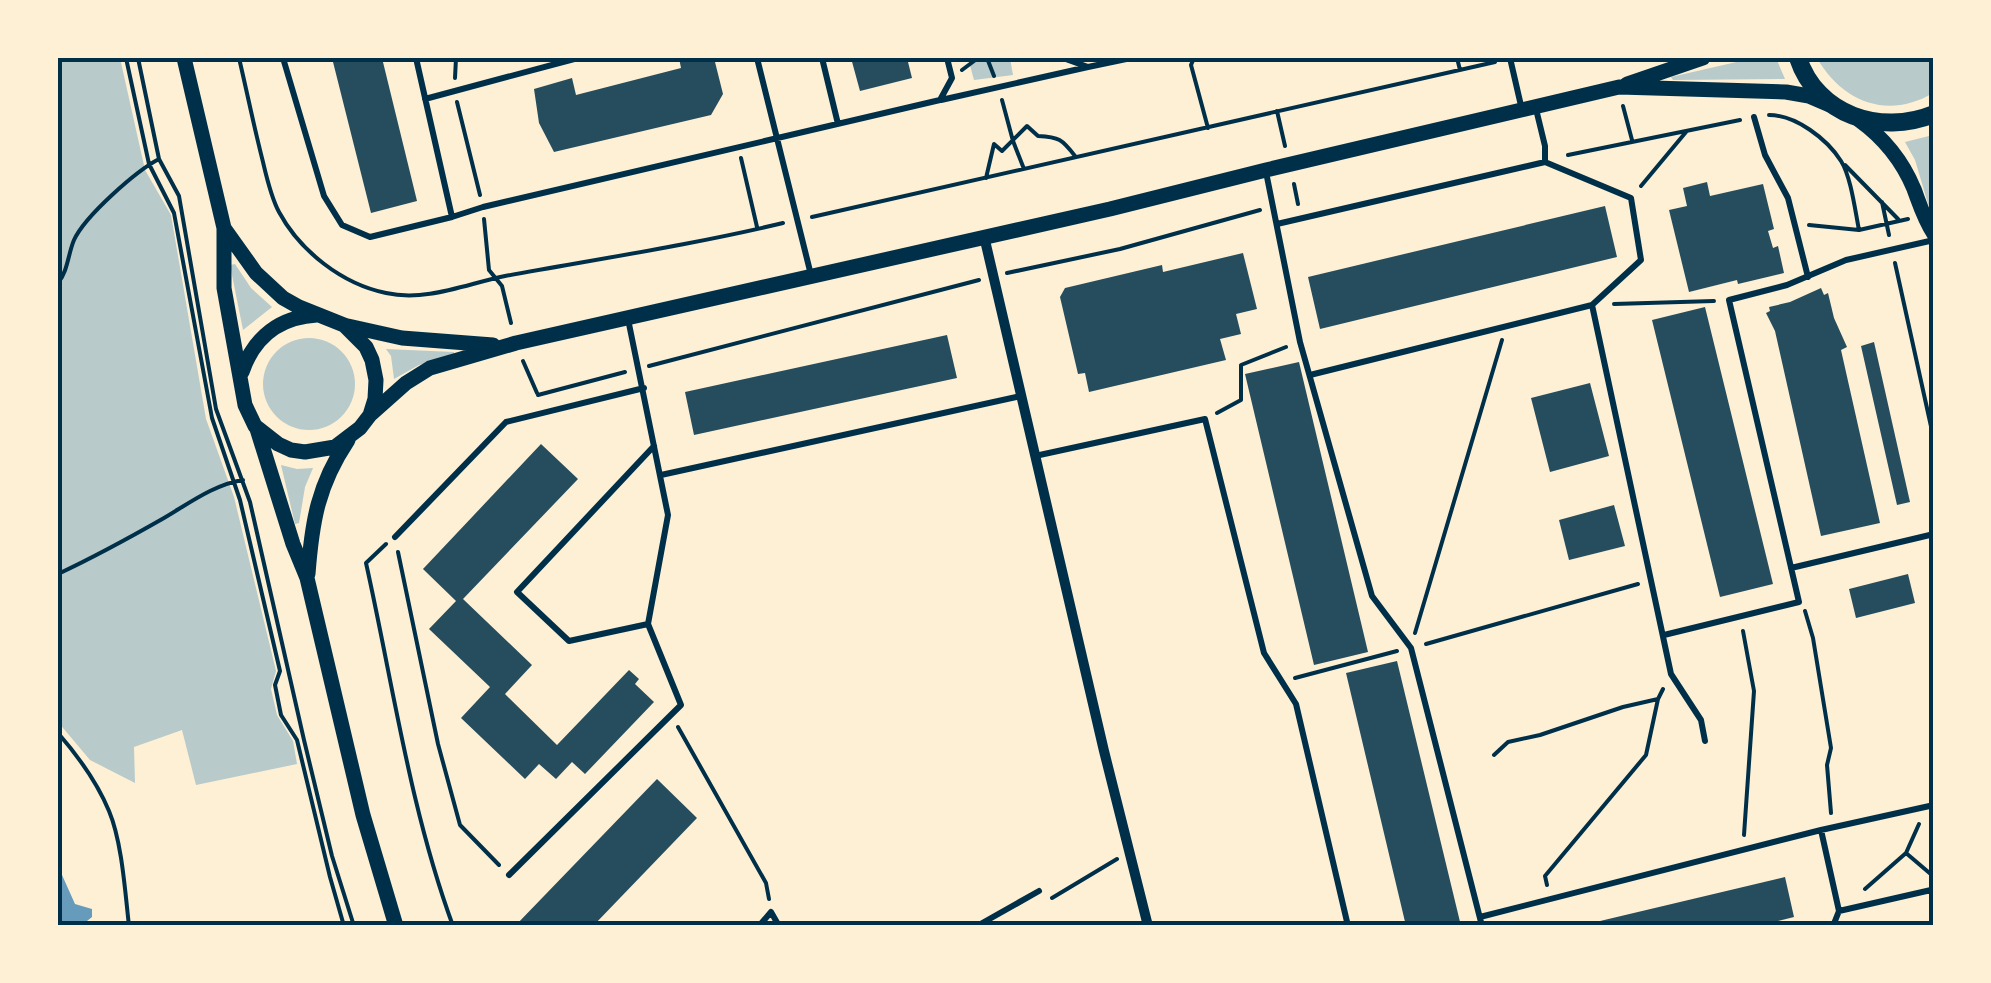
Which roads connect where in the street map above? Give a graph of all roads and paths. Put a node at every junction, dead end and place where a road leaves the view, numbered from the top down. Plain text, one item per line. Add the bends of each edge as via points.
1 (126, 58) edge
2 (138, 58) edge
3 (184, 58) edge
4 (239, 58) edge
5 (283, 58) edge
6 (416, 58) edge
7 (456, 58) edge
8 (578, 58) edge
9 (757, 58) edge
10 (822, 58) edge
11 (948, 58) edge
12 (1062, 58) edge
13 (1131, 58) edge
14 (1194, 58) edge
15 (1457, 58) edge
16 (1510, 58) edge
17 (1703, 58) edge
18 (1798, 58) edge
19 (1088, 67) junction
20 (1460, 70) junction
21 (1618, 87) junction
22 (455, 91) junction
23 (425, 99) junction
24 (940, 100) junction
25 (1528, 108) junction
26 (1847, 113) junction
27 (1934, 114) edge
28 (1754, 117) junction
29 (838, 125) junction
30 (1208, 128) junction
31 (1687, 132) junction
32 (779, 139) junction
33 (1013, 141) junction
34 (739, 149) junction
35 (1076, 157) junction
36 (159, 159) junction
37 (1545, 162) junction
38 (1842, 162) junction
39 (150, 164) junction
40 (1024, 170) junction
41 (1266, 170) junction
42 (986, 178) junction
43 (1631, 198) junction
44 (1882, 202) junction
45 (1273, 206) junction
46 (482, 207) junction
47 (1922, 216) junction
48 (452, 217) junction
49 (799, 220) junction
50 (1900, 220) junction
51 (1277, 224) junction
52 (1794, 224) junction
53 (1887, 224) junction
54 (224, 228) junction
55 (758, 229) junction
56 (1859, 230) junction
57 (984, 236) junction
58 (1934, 237) edge
59 (1892, 250) junction
60 (811, 276) junction
61 (994, 276) junction
62 (1808, 277) junction
63 (496, 278) junction
64 (58, 283) edge
65 (1729, 300) junction
66 (1592, 305) junction
67 (318, 315) junction
68 (628, 318) junction
69 (344, 325) junction
70 (1506, 326) junction
71 (1300, 342) junction
72 (516, 343) junction
73 (639, 368) junction
74 (1310, 374) junction
75 (241, 376) junction
76 (644, 388) junction
77 (538, 395) junction
78 (1022, 396) junction
79 (370, 415) junction
80 (542, 415) junction
81 (1205, 419) junction
82 (256, 426) junction
83 (348, 439) junction
84 (1934, 440) edge
85 (655, 445) junction
86 (1034, 456) junction
87 (661, 475) junction
88 (243, 480) junction
89 (234, 481) junction
90 (1934, 534) edge
91 (394, 537) junction
92 (1791, 568) junction
93 (58, 574) edge
94 (308, 578) junction
95 (1652, 580) junction
96 (1799, 602) junction
97 (1740, 616) junction
98 (648, 624) junction
99 (1664, 635) junction
100 (1411, 648) junction
101 (1672, 674) junction
102 (1282, 682) junction
103 (1658, 699) junction
104 (671, 714) junction
105 (58, 733) edge
106 (1706, 741) dead end
107 (1494, 755) dead end
108 (1930, 805) edge
109 (1821, 830) junction
110 (1743, 850) junction
111 (1129, 851) junction
112 (1906, 854) junction
113 (509, 875) joint
114 (1934, 876) edge
115 (1547, 886) dead end
116 (1866, 888) dead end
117 (1039, 892) dead end
118 (1052, 898) dead end
119 (1934, 902) edge
120 (1839, 911) junction
121 (771, 912) junction
122 (1481, 921) edge
123 (129, 926) edge
124 (344, 926) edge
125 (354, 926) edge
126 (396, 926) edge
127 (452, 926) edge
128 (759, 926) edge
129 (779, 926) edge
130 (976, 926) edge
131 (1148, 926) edge
132 (1348, 926) edge
133 (1833, 926) edge

1 - 39 path
2 - 36 path
3 - 54 street
4 - 63 path via 270,190 310,252 344,277 394,294 423,295
5 - 48 lane via 324,196 342,225 370,236
6 - 23 lane
7 - 22 path
8 - 22 lane
9 - 32 lane
10 - 29 lane
11 - 24 lane via 952,78
12 - 19 lane
13 - 19 lane
14 - 30 path via 1190,65
15 - 20 path
16 - 20 path
16 - 25 lane
17 - 21 street
18 - 26 main road via 1823,97
19 - 24 lane
20 - 30 path
21 - 25 street
21 - 26 street via 1786,92
22 - 23 lane
22 - 46 path
23 - 48 lane
24 - 29 lane
25 - 37 lane
25 - 41 street
26 - 27 main road via 1894,124
26 - 47 street via 1894,153
28 - 31 path
28 - 38 path via 1793,121
28 - 52 lane
29 - 32 lane
30 - 35 path
31 - 37 path
31 - 43 path
32 - 34 lane
32 - 49 lane
33 - 35 path via 1027,126 1038,136 1056,137
33 - 40 path
33 - 42 path via 1002,151 994,144
34 - 46 lane
34 - 55 path
35 - 40 path
36 - 39 path
36 - 88 path via 179,196 216,409
37 - 43 lane
37 - 51 lane
38 - 44 path
38 - 56 path
39 - 64 path via 76,236
39 - 89 path via 174,213 212,418
40 - 42 path
41 - 45 lane
41 - 57 street
42 - 49 path
43 - 66 lane via 1641,260
44 - 50 path
44 - 53 path
45 - 51 lane
45 - 61 path
46 - 48 lane
46 - 63 path via 489,270
47 - 50 path
47 - 58 street
49 - 55 path
49 - 60 lane
50 - 53 path
51 - 71 lane
52 - 56 path
52 - 62 lane
53 - 56 path
53 - 59 path
54 - 67 street via 256,274 283,298
54 - 75 street via 224,288
55 - 63 path
57 - 60 street
57 - 61 street
58 - 59 lane
59 - 62 lane
59 - 84 path
60 - 68 street
61 - 73 path
61 - 78 street
62 - 65 lane
63 - 72 path
65 - 66 path
65 - 92 lane
66 - 70 lane
66 - 95 lane
67 - 69 street
67 - 75 street via 266,332
68 - 72 street
68 - 73 lane
69 - 72 street via 402,338
69 - 79 street via 372,360
70 - 74 lane
70 - 100 path
71 - 74 lane
71 - 81 path via 1241,364 1241,400
72 - 77 path
72 - 79 street via 430,368
73 - 76 lane
73 - 77 path
74 - 100 lane via 1372,596
75 - 82 street
76 - 80 lane
76 - 85 lane
77 - 80 path
78 - 86 street
78 - 87 lane
79 - 83 street
80 - 91 lane via 506,422
81 - 86 lane
81 - 102 lane via 1264,653
82 - 83 street via 278,444 305,452
82 - 94 street
83 - 94 street via 318,499
85 - 87 lane
85 - 98 lane via 517,592 569,641
86 - 111 street
87 - 98 lane via 668,515
88 - 89 path
88 - 125 path
89 - 93 path
89 - 124 path via 280,671 275,686 281,714 297,740
90 - 92 lane
91 - 113 path via 460,825
91 - 127 path via 366,563 404,750
92 - 96 lane
94 - 126 street
95 - 99 lane
95 - 100 path
96 - 97 lane
96 - 109 path via 1813,638 1830,748 1833,811
97 - 99 lane
97 - 110 path via 1754,691
98 - 104 lane via 681,705
99 - 101 lane
100 - 102 path
100 - 122 lane
101 - 103 path
101 - 106 lane
102 - 132 lane via 1296,704
103 - 107 path via 1508,742
103 - 115 path via 1646,756 1545,876
104 - 113 lane
104 - 121 path via 766,883
105 - 123 path via 110,813
108 - 109 lane
108 - 112 path
109 - 110 lane
109 - 120 lane
110 - 122 lane
111 - 118 path
111 - 131 street
112 - 114 path
112 - 116 path
117 - 130 lane
119 - 120 lane via 1931,890
120 - 133 lane
121 - 128 lane
121 - 129 lane

